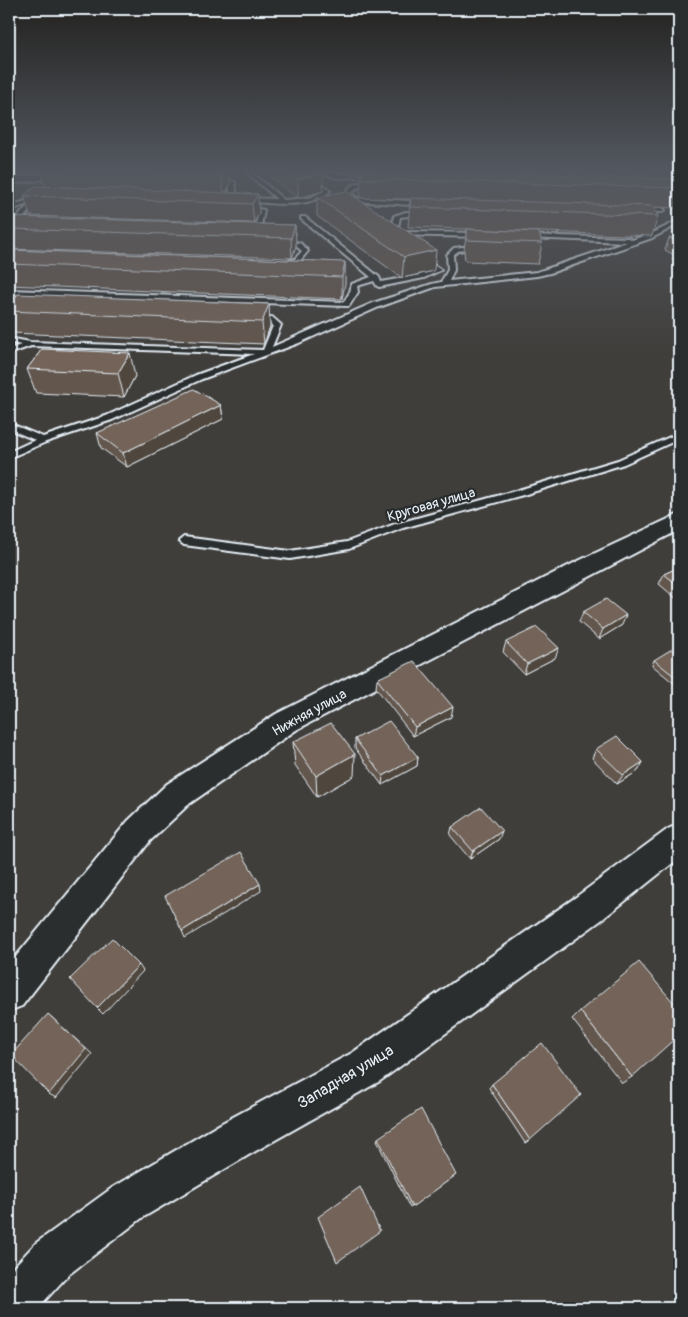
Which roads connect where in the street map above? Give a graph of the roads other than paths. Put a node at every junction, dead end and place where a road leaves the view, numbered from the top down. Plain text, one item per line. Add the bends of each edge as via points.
1 (318, 232) edge
2 (391, 232) edge
3 (661, 232) edge
4 (395, 234) junction
5 (490, 235) edge
6 (657, 235) joint
7 (520, 236) edge
8 (530, 236) junction
9 (640, 240) junction
10 (270, 241) edge
11 (400, 241) edge
12 (533, 246) edge
13 (487, 247) edge
14 (415, 253) edge
15 (276, 264) edge
16 (346, 280) edge
17 (444, 283) junction
18 (354, 284) junction
19 (378, 291) junction
20 (9, 292) edge
21 (249, 319) edge
22 (9, 340) edge
23 (30, 344) junction
24 (9, 352) edge
25 (266, 352) junction
26 (9, 426) edge
27 (679, 436) edge
28 (43, 440) junction
29 (9, 455) edge
30 (679, 521) edge
31 (184, 541) dead end
32 (679, 839) edge
33 (9, 993) edge
34 (9, 1306) edge

1 - 19 lane
2 - 4 lane
3 - 6 lane
4 - 5 lane
4 - 11 lane
6 - 9 lane
7 - 8 lane
8 - 9 lane
8 - 12 lane
9 - 17 lane via 537,274
10 - 15 lane via 298,244 305,251 297,260
13 - 17 lane via 456,249 450,255 452,269
14 - 19 lane via 438,270
16 - 18 lane
17 - 19 lane
18 - 19 lane via 365,280
18 - 20 lane via 354,292 346,304
19 - 25 lane via 296,341
21 - 25 lane via 269,319 276,325
22 - 23 lane
23 - 24 lane
23 - 25 lane
25 - 28 lane via 199,376 109,418
26 - 28 lane
27 - 31 lane, Круговая улица via 621,462 399,526 349,545 290,555
28 - 29 lane
30 - 33 street, Нижняя улица via 286,722 178,794 139,831
32 - 34 street, Западная улица via 588,909 366,1066 127,1203 52,1259

